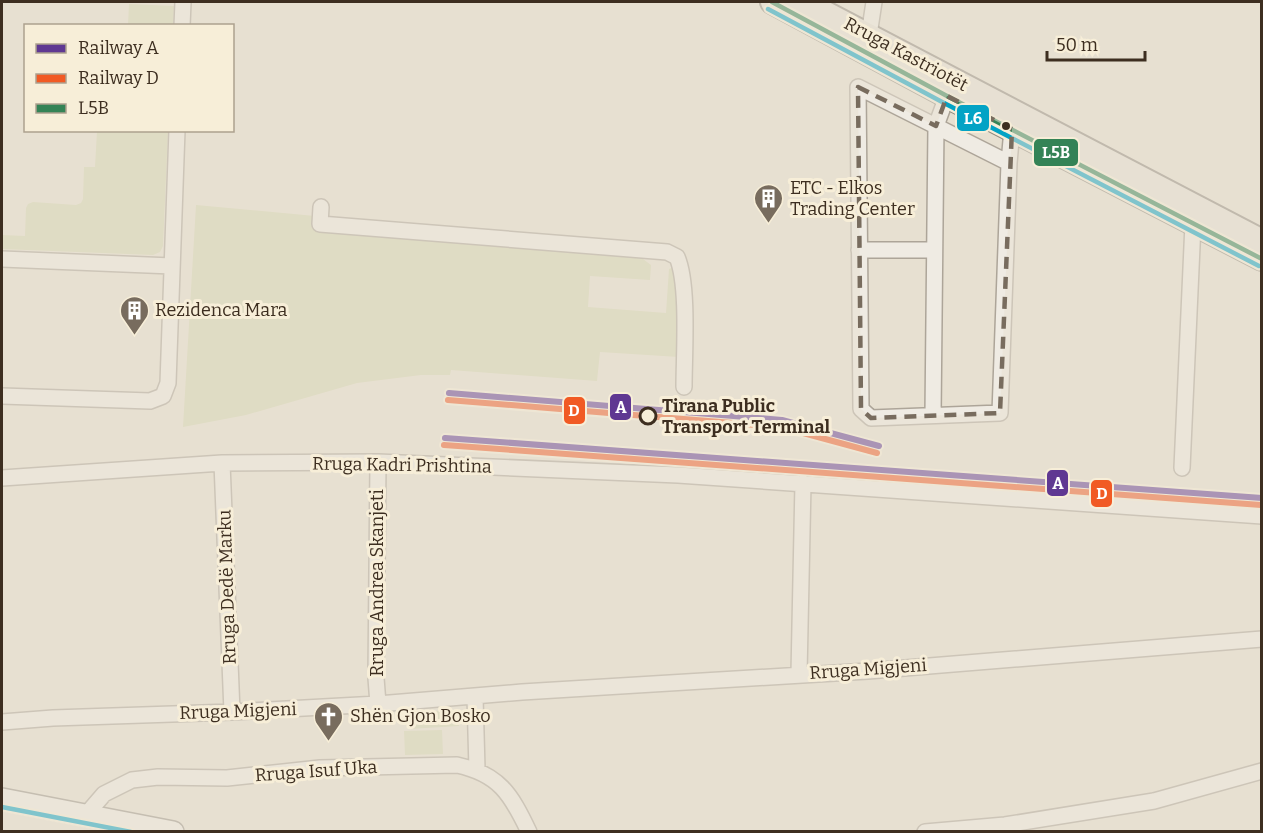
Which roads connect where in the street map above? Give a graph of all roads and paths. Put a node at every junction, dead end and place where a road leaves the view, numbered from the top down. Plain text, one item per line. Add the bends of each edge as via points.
1 (183, 2) edge
2 (772, 2) edge
3 (805, 2) edge
4 (874, 2) edge
5 (182, 24) edge
6 (869, 35) junction
7 (947, 96) junction
8 (936, 126) junction
9 (1012, 129) junction
10 (177, 132) edge
11 (1009, 163) junction
12 (321, 207) dead end
13 (1193, 224) junction
14 (1262, 242) edge
15 (859, 250) junction
16 (933, 250) junction
17 (2, 259) edge
18 (1262, 259) edge
19 (172, 266) junction
20 (684, 387) dead end
21 (2, 396) edge
22 (933, 416) junction
23 (378, 462) junction
24 (222, 463) junction
25 (1182, 468) dead end
26 (2, 478) edge
27 (803, 483) junction
28 (1262, 516) edge
29 (1262, 639) edge
30 (799, 674) junction
31 (475, 697) junction
32 (378, 704) junction
33 (232, 712) junction
34 (2, 722) edge
35 (477, 770) junction
36 (1262, 771) edge
37 (2, 799) edge
38 (85, 816) junction
39 (173, 831) edge
40 (529, 831) edge
41 (925, 831) edge

1 - 5 street
2 - 7 main road, Rruga Kastriotët
3 - 6 main road, Rruga Kastriotët
4 - 6 street
6 - 14 main road, Rruga Kastriotët
7 - 8 street, Rruga Kastriotët
7 - 9 main road, Rruga Kastriotët
8 - 11 street
8 - 15 street via 858,87
8 - 16 street, Rruga Kastriotët
9 - 11 street
9 - 13 main road, Rruga Kastriotët
10 - 19 street
11 - 22 street via 1000,413
12 - 20 street via 320,224 667,252 677,257 681,266
13 - 18 main road, Rruga Kastriotët
13 - 25 street
15 - 16 street
15 - 22 street via 861,409 871,418
16 - 22 street, Rruga Kastriotët
17 - 19 street
19 - 21 street via 168,383 163,396 150,401
23 - 24 street, Rruga Kadri Prishtina
23 - 27 street, Rruga Kadri Prishtina
23 - 32 street, Rruga Andrea Skanjeti
24 - 26 street, Rruga Kadri Prishtina
24 - 33 street, Rruga Dedë Marku
27 - 28 street, Rruga Kadri Prishtina
27 - 30 street
29 - 30 street, Rruga Migjeni
30 - 31 street, Rruga Migjeni
31 - 32 street, Rruga Migjeni
31 - 35 street
32 - 33 street, Rruga Migjeni
33 - 34 street, Rruga Migjeni
35 - 38 street, Rruga Isuf Uka via 457,765 393,765 226,778 132,780 104,794
35 - 40 street, Rruga Isuf Uka via 488,774 505,791
36 - 41 street via 1154,801 1005,825
37 - 38 main road
38 - 39 main road

